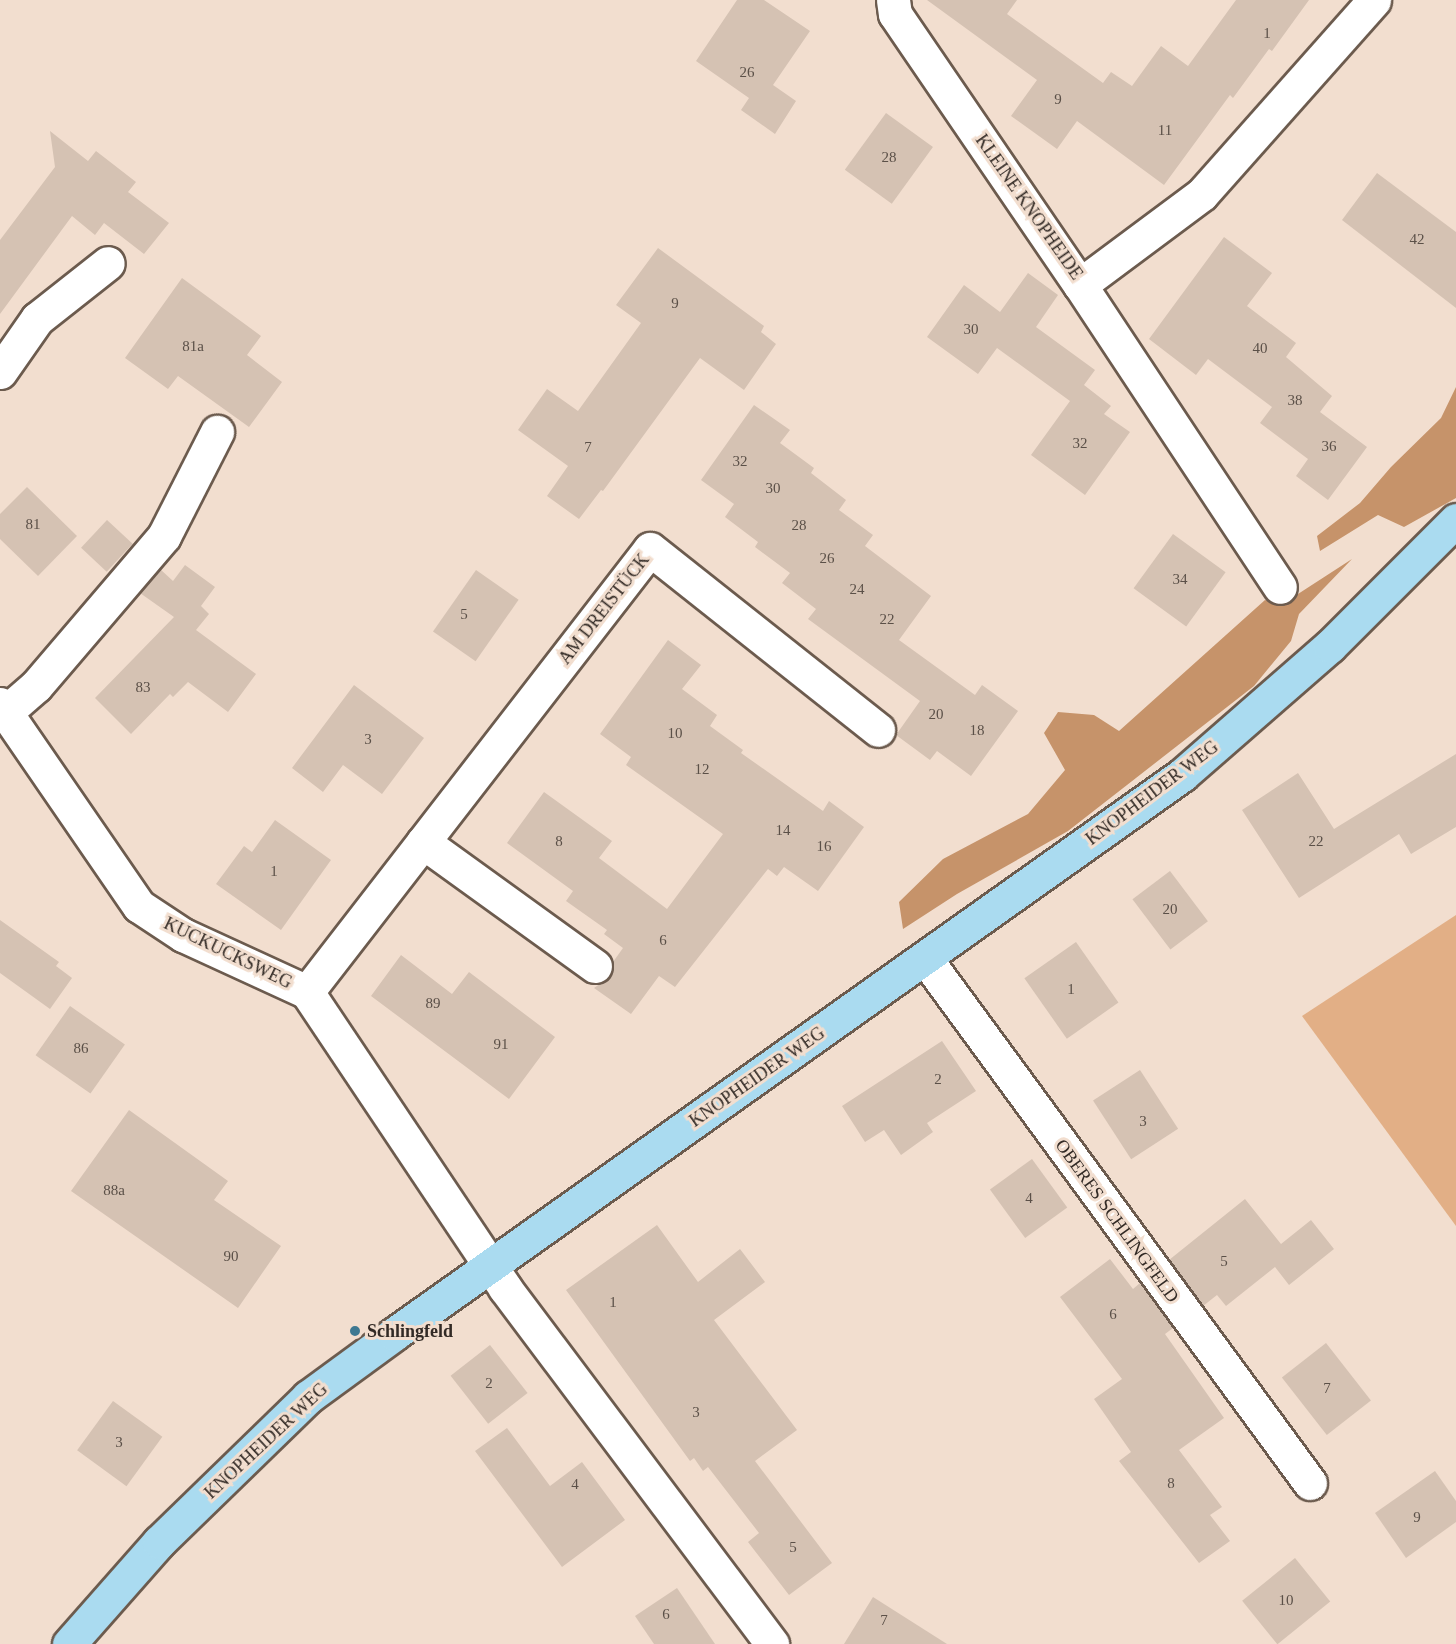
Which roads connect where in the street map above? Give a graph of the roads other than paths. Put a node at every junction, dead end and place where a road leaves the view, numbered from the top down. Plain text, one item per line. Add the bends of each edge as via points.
1 (893, 0) edge
2 (1374, 0) edge
3 (108, 262) dead end
4 (1080, 285) junction
5 (0, 372) edge
6 (217, 432) dead end
7 (1456, 520) edge
8 (1280, 587) dead end
9 (2, 706) edge
10 (878, 730) dead end
11 (423, 842) junction
12 (925, 958) junction
13 (595, 966) dead end
14 (307, 992) junction
15 (490, 1266) junction
16 (1310, 1483) dead end
17 (69, 1644) edge
18 (772, 1644) edge

1 - 4 street, KLEINE KNOPHEIDE via 895,14
2 - 4 street, KLEINE KNOPHEIDE via 1202,194
3 - 5 street via 37,318
4 - 8 street
6 - 9 street via 164,536 36,686
7 - 12 main road, KNOPHEIDER WEG via 1330,646 1182,775
9 - 14 street, KUCKUCKSWEG via 139,906 183,935
10 - 11 street, AM DREISTÜCK via 650,549
11 - 13 street
11 - 14 street, AM DREISTÜCK
12 - 15 main road, KNOPHEIDER WEG
12 - 16 street, OBERES SCHLINGFELD
14 - 15 street, KUCKUCKSWEG
15 - 17 main road, KNOPHEIDER WEG via 308,1397 159,1542
15 - 18 street

